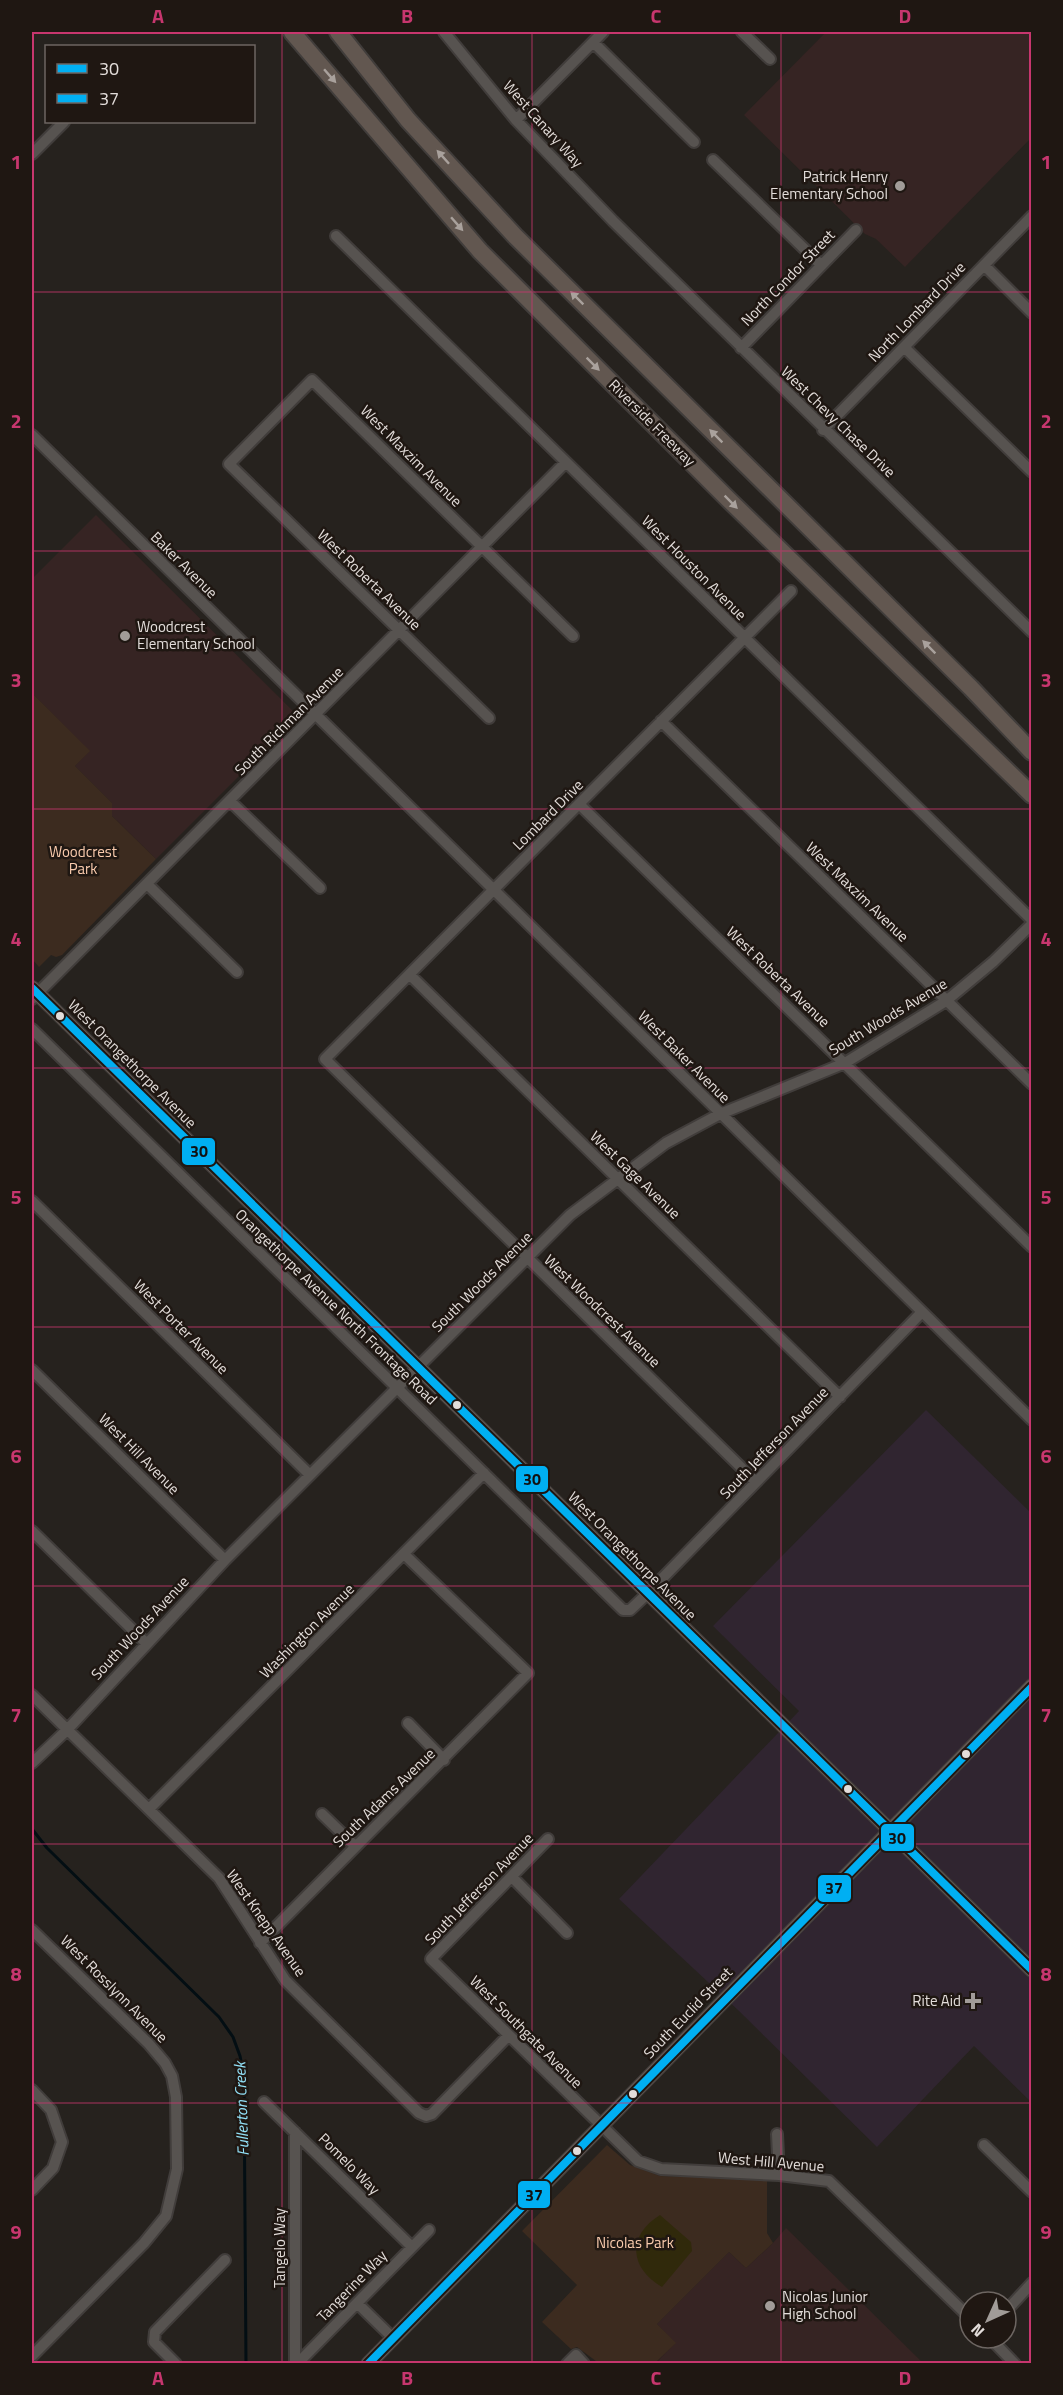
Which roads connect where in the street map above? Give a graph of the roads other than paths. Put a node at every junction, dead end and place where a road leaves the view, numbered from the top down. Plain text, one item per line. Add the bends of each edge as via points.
1 (292, 32) edge
2 (338, 32) edge
3 (444, 32) edge
4 (603, 32) edge
5 (742, 32) edge
6 (593, 42) junction
7 (770, 59) dead end
8 (516, 120) junction
9 (63, 123) edge
10 (694, 142) dead end
11 (32, 154) edge
12 (713, 160) dead end
13 (1032, 216) edge
14 (856, 230) dead end
15 (624, 232) joint
16 (336, 236) dead end
17 (821, 265) junction
18 (984, 265) junction
19 (1032, 313) edge
20 (904, 347) junction
21 (741, 348) junction
22 (823, 429) junction
23 (32, 435) edge
24 (566, 462) junction
25 (229, 464) joint
26 (1032, 472) edge
27 (482, 548) junction
28 (791, 591) dead end
29 (399, 631) junction
30 (1032, 632) edge
31 (573, 636) dead end
32 (744, 638) junction
33 (970, 688) junction
34 (316, 716) junction
35 (489, 718) dead end
36 (661, 721) junction
37 (1032, 741) edge
38 (1032, 752) edge
39 (1032, 795) edge
40 (230, 801) junction
41 (579, 804) junction
42 (147, 884) junction
43 (320, 888) dead end
44 (493, 891) junction
45 (1032, 922) edge
46 (237, 972) dead end
47 (410, 975) junction
48 (33, 994) edge
49 (946, 1001) junction
50 (32, 1029) edge
51 (325, 1059) joint
52 (845, 1063) junction
53 (1032, 1084) edge
54 (720, 1114) junction
55 (617, 1179) junction
56 (32, 1201) edge
57 (1032, 1247) edge
58 (527, 1258) junction
59 (922, 1312) junction
60 (418, 1368) junction
61 (32, 1370) edge
62 (397, 1388) junction
63 (840, 1396) junction
64 (1032, 1420) edge
65 (484, 1473) junction
66 (309, 1474) junction
67 (756, 1482) junction
68 (32, 1531) edge
69 (405, 1555) junction
70 (225, 1560) junction
71 (647, 1594) junction
72 (146, 1643) junction
73 (1032, 1686) edge
74 (32, 1695) edge
75 (408, 1724) dead end
76 (67, 1730) junction
77 (444, 1760) junction
78 (32, 1763) edge
79 (149, 1809) junction
80 (322, 1814) dead end
81 (890, 1830) junction
82 (548, 1839) dead end
83 (355, 1846) junction
84 (512, 1877) junction
85 (32, 1929) edge
86 (567, 1933) dead end
87 (260, 1943) junction
88 (431, 1959) joint
89 (1032, 1970) edge
90 (508, 2036) junction
91 (32, 2090) edge
92 (264, 2102) dead end
93 (600, 2126) junction
94 (295, 2132) junction
95 (777, 2134) dead end
96 (984, 2145) dead end
97 (779, 2175) junction
98 (32, 2190) edge
99 (1032, 2192) edge
100 (429, 2229) dead end
101 (412, 2247) junction
102 (225, 2260) dead end
103 (1032, 2283) edge
104 (1018, 2298) edge
105 (357, 2302) junction
106 (958, 2306) edge
107 (393, 2338) junction
108 (1002, 2350) edge
109 (32, 2356) edge
110 (176, 2364) edge
111 (296, 2364) edge
112 (368, 2364) edge
113 (1015, 2364) edge

1 -> 39 highway, Riverside Freeway via 480,251
33 -> 2 highway via 515,236 408,120
3 - 8 street, West Canary Way
4 - 6 street
5 - 7 street
6 - 8 street
6 - 10 street
8 - 15 street, West Canary Way
9 - 11 street
12 - 17 street
13 - 18 street, North Lombard Drive
14 - 17 street, North Condor Street
15 - 21 street, West Chevy Chase Drive
16 - 24 street, West Houston Avenue
17 - 21 street, North Condor Street
18 - 19 street
18 - 20 street, North Lombard Drive
20 - 22 street, North Lombard Drive
20 - 26 street
21 - 22 street, West Chevy Chase Drive
22 - 30 street, West Chevy Chase Drive
23 - 34 street, Baker Avenue
24 - 27 street, South Richman Avenue
24 - 32 street, West Houston Avenue
25 - 27 street, West Maxzim Avenue via 312,380
25 - 29 street, West Roberta Avenue
27 - 29 street, South Richman Avenue
27 - 31 street, West Maxzim Avenue
28 - 32 street, Lombard Drive
29 - 34 street, South Richman Avenue
29 - 35 street, West Roberta Avenue
32 - 36 street, Lombard Drive
32 - 45 street, West Houston Avenue
33 - 37 highway
33 - 38 highway
34 - 40 street, South Richman Avenue
34 - 44 street, West Baker Avenue
36 - 41 street, Lombard Drive
36 - 49 street, West Maxzim Avenue
40 - 42 street, South Richman Avenue
40 - 43 street
41 - 44 street, Lombard Drive
41 - 52 street, West Roberta Avenue
42 - 46 street
42 - 48 street, South Richman Avenue
44 - 47 street, Lombard Drive
44 - 54 street, West Baker Avenue
45 - 49 street, South Woods Avenue via 993,962
47 - 51 street, Lombard Drive
47 - 55 street, West Gage Avenue
48 - 60 main road, West Orangethorpe Avenue
49 - 52 street, South Woods Avenue
49 - 53 street, West Maxzim Avenue
50 - 62 street, Orangethorpe Avenue North Frontage Road
51 - 58 street, West Woodcrest Avenue
52 - 54 street, South Woods Avenue
52 - 57 street, West Roberta Avenue
54 - 55 street, South Woods Avenue via 666,1143
54 - 59 street, West Baker Avenue
55 - 58 street, South Woods Avenue via 570,1215
55 - 63 street, West Gage Avenue
56 - 66 street, West Porter Avenue
58 - 60 street, South Woods Avenue
58 - 67 street, West Woodcrest Avenue
59 - 63 street, South Jefferson Avenue
59 - 64 street, West Baker Avenue
60 - 62 street, South Woods Avenue
60 - 71 main road, West Orangethorpe Avenue
61 - 70 street, West Hill Avenue
62 - 65 street, Orangethorpe Avenue North Frontage Road
62 - 66 street, South Woods Avenue
63 - 67 street, South Jefferson Avenue
65 - 69 street, Washington Avenue
65 - 71 street, Orangethorpe Avenue North Frontage Road via 623,1610 630,1610
66 - 70 street, South Woods Avenue
67 - 71 street, South Jefferson Avenue
68 - 72 street
69 - 77 street, South Adams Avenue via 528,1673
69 - 79 street, Washington Avenue
70 - 72 street, South Woods Avenue
71 - 81 main road, West Orangethorpe Avenue
72 - 76 street, South Woods Avenue
73 - 81 main road, South Euclid Street
74 - 76 street, West Knepp Avenue
75 - 77 street
76 - 78 street, South Woods Avenue
76 - 79 street, West Knepp Avenue
77 - 83 street, South Adams Avenue
79 - 87 street, West Knepp Avenue via 219,1878
80 - 83 street
81 - 89 main road, West Orangethorpe Avenue
81 - 93 main road, South Euclid Street
82 - 84 street, South Jefferson Avenue
83 - 87 street, South Adams Avenue
84 - 86 street
84 - 88 street, South Jefferson Avenue
85 - 109 street, West Rosslynn Avenue via 165,2063 176,2097 177,2169 166,2216
87 - 90 street, West Knepp Avenue via 285,1980 426,2116
88 - 90 street, West Southgate Avenue
90 - 93 street, West Southgate Avenue
91 - 98 street via 51,2110 62,2142 53,2168
92 - 94 street, Pomelo Way
93 - 97 street, West Hill Avenue via 638,2161 661,2169
93 - 107 main road, South Euclid Street
94 - 101 street, Pomelo Way
94 - 111 street, Tangelo Way
95 - 97 street
96 - 99 street
97 - 106 street, West Hill Avenue via 829,2181
100 - 101 street, Tangerine Way
101 - 105 street, Tangerine Way
102 - 110 street via 155,2332 154,2342
103 - 104 street
105 - 107 street
105 - 111 street, Tangerine Way
107 - 112 main road, South Euclid Street
108 - 113 street

